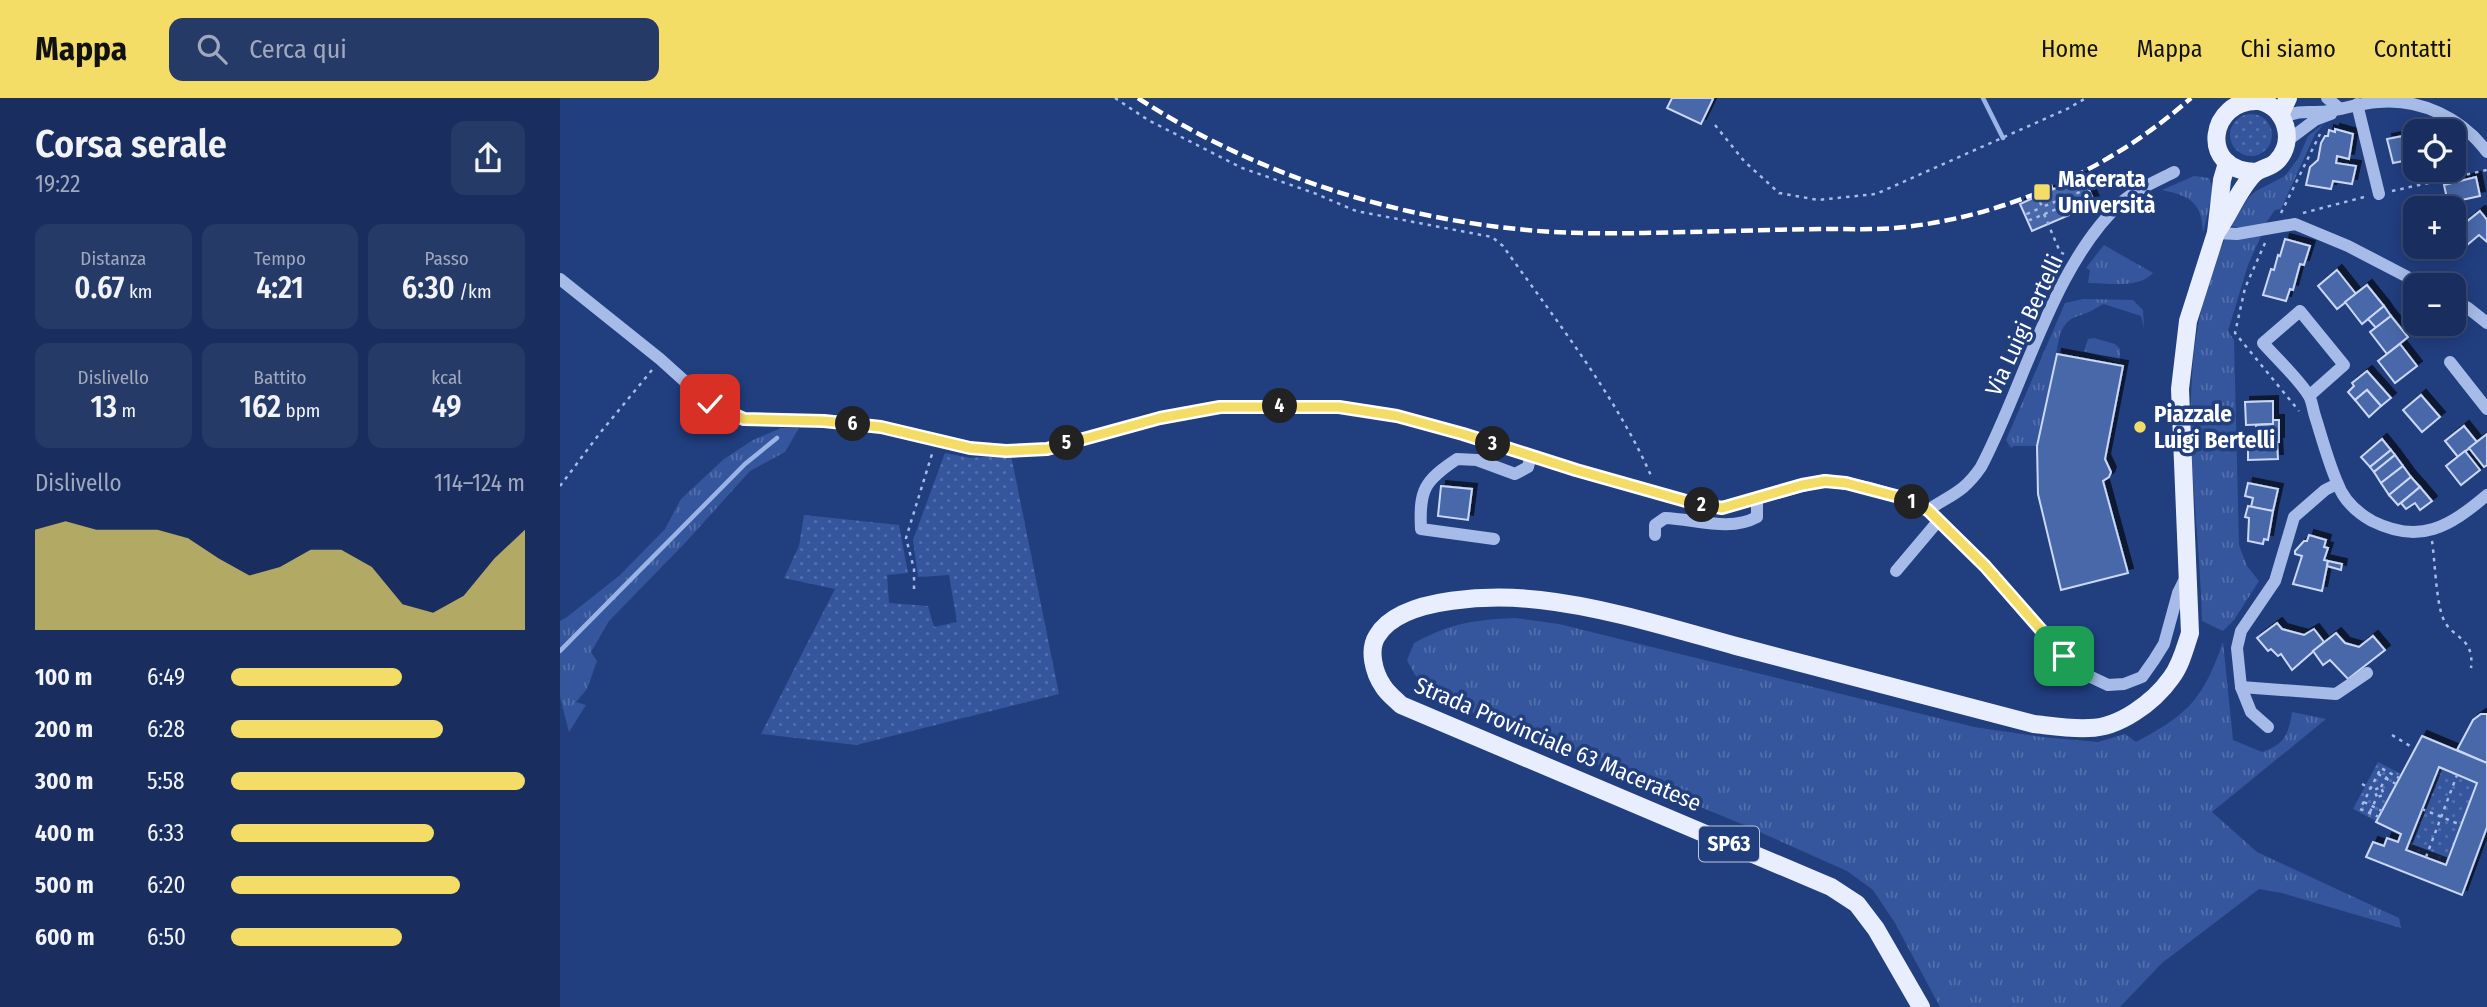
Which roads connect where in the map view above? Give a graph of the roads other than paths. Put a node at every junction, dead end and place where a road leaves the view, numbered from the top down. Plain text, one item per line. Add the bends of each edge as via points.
1 (2288, 98) edge
2 (2327, 98) edge
3 (2254, 99) edge
4 (2357, 104) junction
5 (2438, 104) edge
6 (2339, 108) junction
7 (2281, 116) junction
8 (2287, 141) junction
9 (2487, 152) edge
10 (2227, 163) junction
11 (2174, 172) dead end
12 (2256, 172) junction
13 (2379, 194) dead end
14 (2216, 233) junction
15 (2403, 275) edge
16 (560, 279) edge
17 (2466, 306) edge
18 (2487, 323) edge
19 (2450, 362) dead end
20 (2309, 396) junction
21 (2487, 409) edge
22 (1531, 456) junction
23 (2337, 484) junction
24 (2487, 495) edge
25 (1757, 499) junction
26 (1928, 510) junction
27 (1939, 520) junction
28 (1655, 535) dead end
29 (1494, 539) dead end
30 (1896, 571) dead end
31 (2189, 572) junction
32 (2367, 673) dead end
33 (2241, 687) junction
34 (2268, 727) dead end
35 (1921, 1007) edge

1 - 7 main road
2 - 6 street
3 - 7 main road
3 - 10 main road via 2231,106 2218,124 2216,144
4 - 5 street
4 - 6 street
4 - 13 street
5 - 9 street
6 - 7 street
6 - 8 street
7 - 8 main road
8 - 12 main road via 2280,158
10 - 12 main road
10 - 14 main road
11 - 26 street, Via Luigi Bertelli via 2122,201 2088,241 2063,284 1981,467 1969,484
12 - 14 main road
14 - 15 street via 2295,224
14 - 31 main road via 2188,321 2180,389
16 - 22 street via 710,404 744,419 881,427 970,448 1006,451 1047,449 1220,407 1339,407 1397,416
17 - 18 street
19 - 21 street
20 - 20 street via 2263,343 2301,311 2344,365
20 - 23 street
22 - 25 street via 1693,503 1722,508
22 - 29 street via 1528,467 1515,474 1477,460 1457,459 1428,482 1420,502 1422,529
23 - 24 street via 2361,515 2413,534 2430,531 2468,511
23 - 33 street via 2294,517 2275,581 2241,631 2237,648
25 - 26 street via 1825,481 1907,499
25 - 28 street via 1758,517 1746,523 1665,518 1655,525
26 - 27 street
27 - 30 street
27 - 31 street via 2064,656 2108,685 2142,677 2164,643
31 - 35 main road, Strada Provinciale 63 Maceratese / SP63 via 2190,633 2177,669 2145,705 2091,729 2034,724 1634,619 1542,600 1509,597 1435,604 1399,614 1382,627 1373,642 1373,662 1382,686 1401,705 1831,887 1857,904 1876,929
32 - 33 street via 2336,694
33 - 34 street via 2250,712

